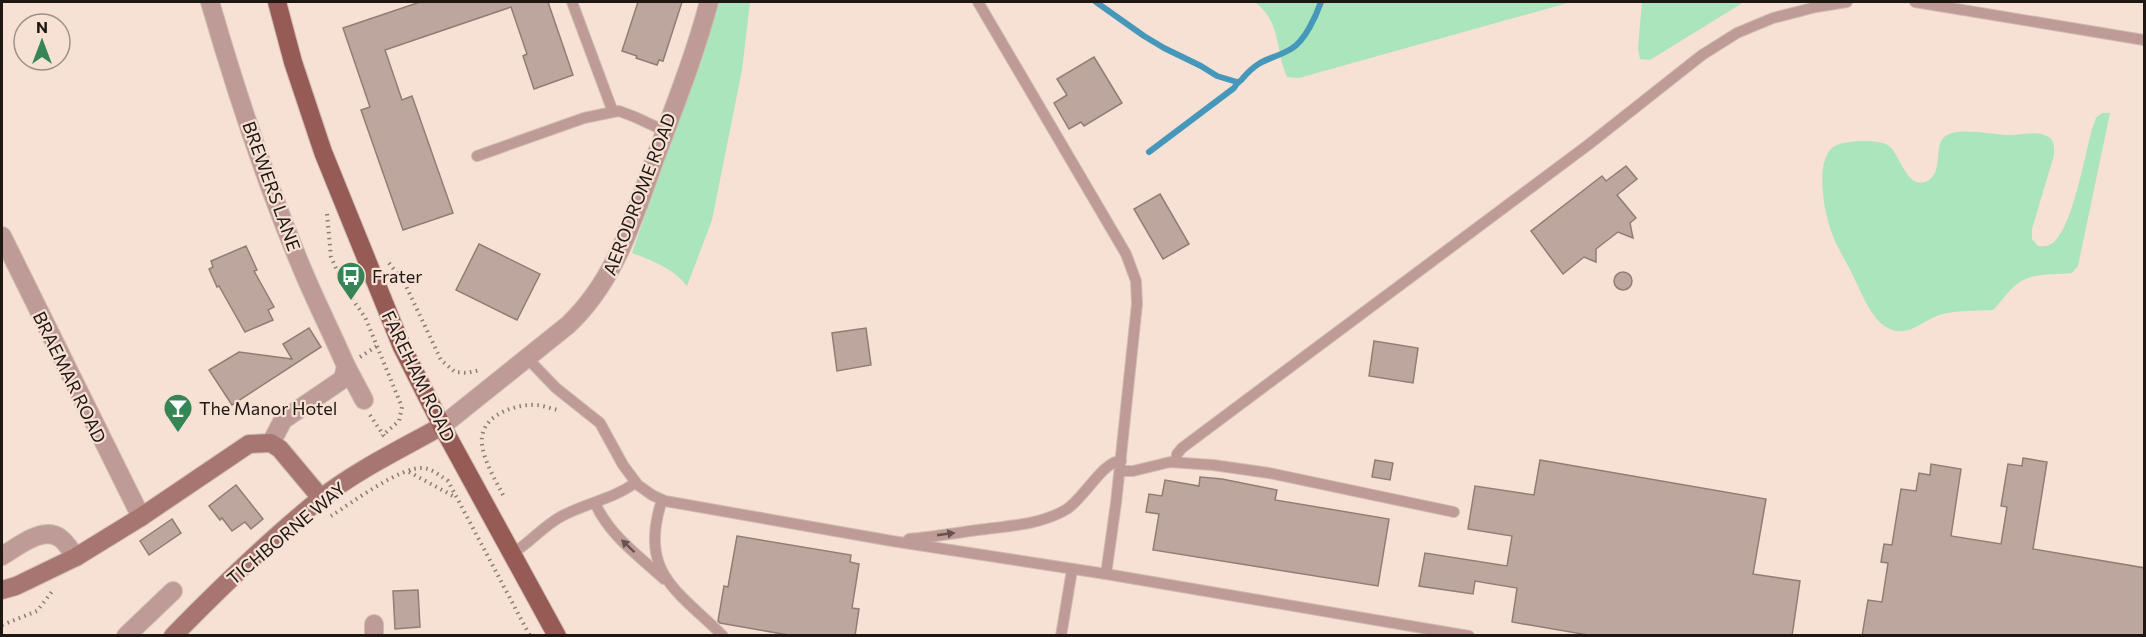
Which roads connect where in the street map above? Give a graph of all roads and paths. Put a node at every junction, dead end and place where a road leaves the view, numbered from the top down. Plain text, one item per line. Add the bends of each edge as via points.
1 (210, 2) edge
2 (277, 2) edge
3 (572, 2) edge
4 (710, 2) edge
5 (978, 2) edge
6 (1847, 2) edge
7 (1915, 2) edge
8 (2145, 40) edge
9 (613, 112) junction
10 (665, 131) junction
11 (477, 156) dead end
12 (3, 243) edge
13 (386, 259) dead end
14 (528, 358) junction
15 (346, 366) junction
16 (466, 374) dead end
17 (364, 400) dead end
18 (579, 406) junction
19 (442, 426) junction
20 (271, 442) junction
21 (1176, 462) junction
22 (1120, 466) junction
23 (408, 472) junction
24 (636, 483) junction
25 (456, 497) junction
26 (321, 498) junction
27 (662, 500) junction
28 (506, 501) dead end
29 (595, 503) junction
30 (1454, 512) dead end
31 (141, 517) junction
32 (328, 518) dead end
33 (887, 540) junction
34 (513, 553) junction
35 (2, 556) edge
36 (71, 559) junction
37 (1072, 570) junction
38 (1106, 574) junction
39 (669, 583) junction
40 (2, 590) edge
41 (173, 591) dead end
42 (2, 625) edge
43 (1451, 634) edge
44 (126, 636) edge
45 (172, 636) edge
46 (530, 636) edge
47 (557, 636) edge
48 (723, 636) edge
49 (1061, 636) edge
50 (1469, 636) edge

1 - 15 street, BREWERS LANE via 267,176
2 - 19 main road, FAREHAM ROAD via 322,152 402,347
3 - 9 lane
4 - 10 street, AERODROME ROAD
5 - 22 lane via 1134,273 1137,304
6 - 21 lane via 1773,18 1747,28 1702,55 1588,145 1182,448
7 - 8 lane
9 - 10 lane via 636,117
9 - 11 lane
10 - 14 street, AERODROME ROAD via 627,235 606,279 585,309
12 - 31 street, BRAEMAR ROAD
13 - 16 path via 405,284 441,360 455,372
14 - 18 lane
14 - 19 street, AERODROME ROAD
15 - 17 street, BREWERS LANE
15 - 20 street via 343,379 283,420
18 - 24 lane via 602,426
18 - 28 path via 562,410 531,404 497,413 486,424 481,441 485,458
19 - 26 street, TICHBORNE WAY
19 - 34 main road, FAREHAM ROAD
20 - 26 street
20 - 31 street via 249,444
21 - 22 lane via 1133,471
21 - 30 lane via 1269,474
33 -> 22 lane via 1045,519 1070,507 1109,463
22 - 38 lane
23 - 25 path
23 - 25 path via 421,467 431,470 448,481
23 - 32 path via 380,484
24 - 27 lane
24 - 29 lane
25 - 46 path
26 - 45 street, TICHBORNE WAY via 246,563
27 - 33 lane
27 - 39 lane via 654,540 659,565
29 - 34 lane via 542,528 531,542
39 -> 29 lane via 619,537
31 - 36 street
33 - 37 lane
34 - 47 main road, FAREHAM ROAD
35 - 36 street via 46,534 59,537
36 - 40 street
36 - 42 path via 37,611
37 - 38 lane
37 - 49 lane
38 - 43 lane
39 - 48 lane
41 - 44 street
43 - 50 lane

